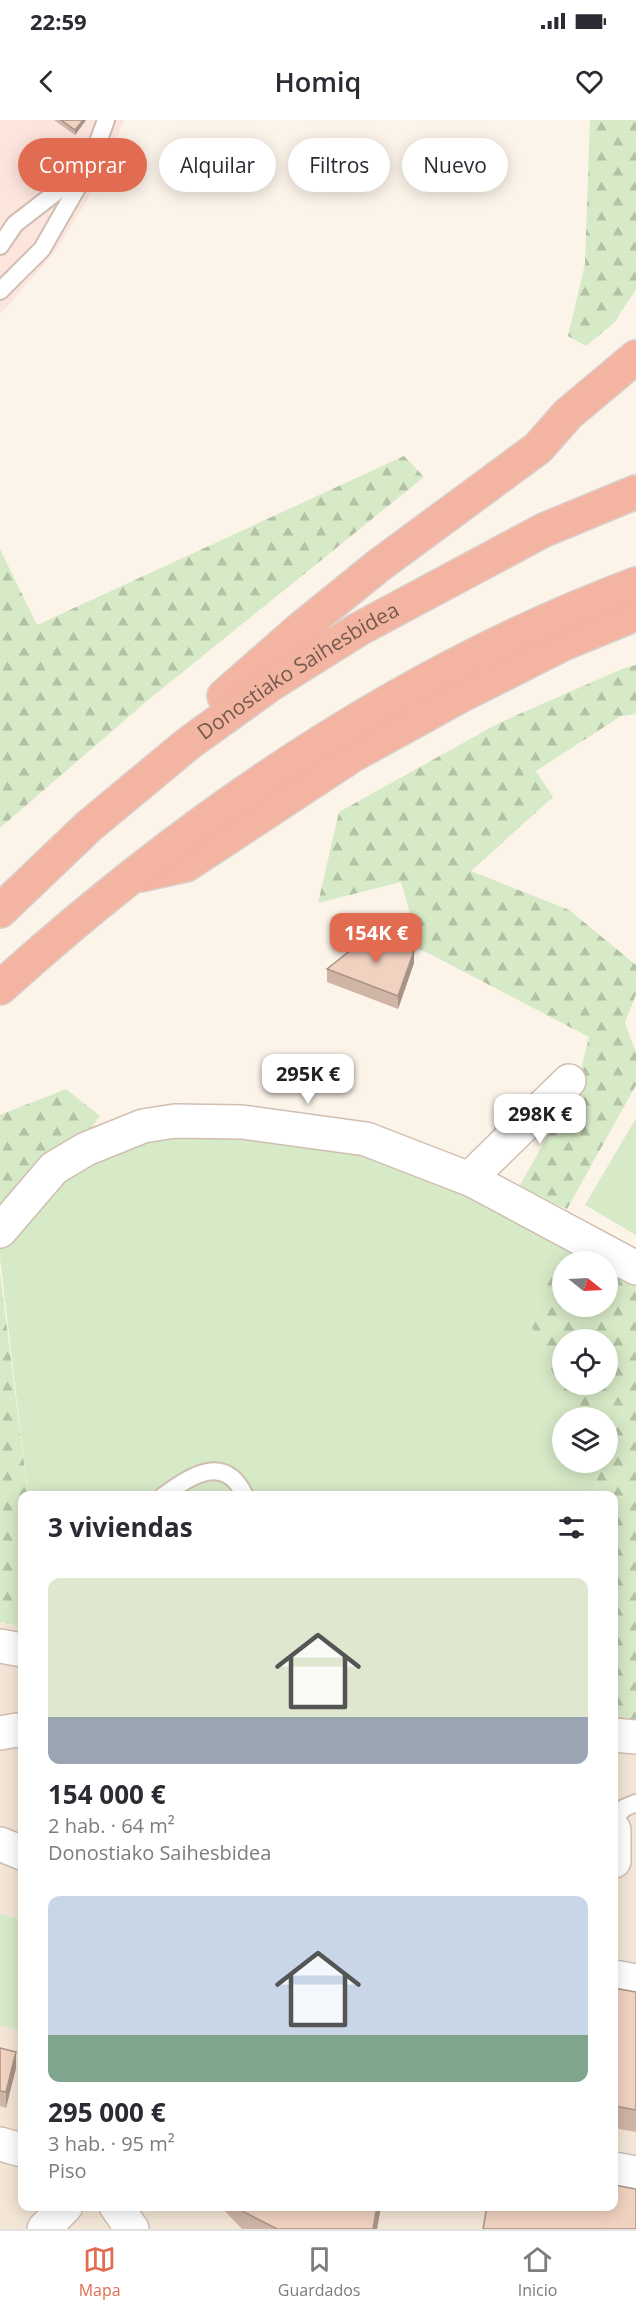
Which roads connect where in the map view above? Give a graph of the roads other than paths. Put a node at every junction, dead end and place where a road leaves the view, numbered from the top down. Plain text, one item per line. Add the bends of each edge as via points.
1 (106, 120) edge
2 (99, 138) edge
3 (57, 192) edge
4 (75, 192) edge
5 (0, 246) edge
6 (0, 291) edge
7 (636, 357) edge
8 (636, 383) edge
9 (538, 448) junction
10 (636, 492) edge
11 (636, 584) edge
12 (636, 614) edge
13 (636, 633) edge
14 (566, 643) junction
15 (189, 743) junction
16 (129, 878) junction
17 (0, 911) edge
18 (0, 988) edge
19 (569, 1081) dead end
20 (472, 1180) junction
21 (0, 1231) edge
22 (636, 1268) edge
23 (171, 1491) edge
24 (242, 1491) edge
25 (0, 1646) edge
26 (18, 1649) edge
27 (18, 1730) edge
28 (0, 1733) edge
29 (618, 1735) edge
30 (636, 1737) edge
31 (636, 1803) edge
32 (618, 1815) edge
33 (618, 1978) edge
34 (636, 1981) edge
35 (0, 2144) edge
36 (18, 2149) edge
37 (618, 2170) edge
38 (636, 2173) edge
39 (61, 2211) edge
40 (119, 2211) edge
41 (44, 2229) edge
42 (132, 2229) edge

1 - 2 lane
3 - 5 lane via 15,224
4 - 6 lane via 42,249
7 - 9 highway via 568,414
8 - 9 highway
9 - 15 highway via 378,566 227,691
10 - 15 highway, Donostiako Saihesbidea via 544,530 359,629
11 - 16 highway via 497,642 378,707 217,812
12 - 14 highway
13 - 14 highway
14 - 16 highway via 353,755 186,865
15 - 17 highway, Donostiako Saihesbidea via 89,826
16 - 18 highway
19 - 20 street
20 - 21 street via 366,1138 242,1122 175,1121 143,1125 86,1149 54,1168
20 - 22 street
23 - 24 lane via 194,1476 215,1470 231,1475
25 - 26 street
27 - 28 street
29 - 30 street
31 - 32 lane
33 - 34 street
35 - 36 street
37 - 38 street
39 - 41 street
40 - 42 street

